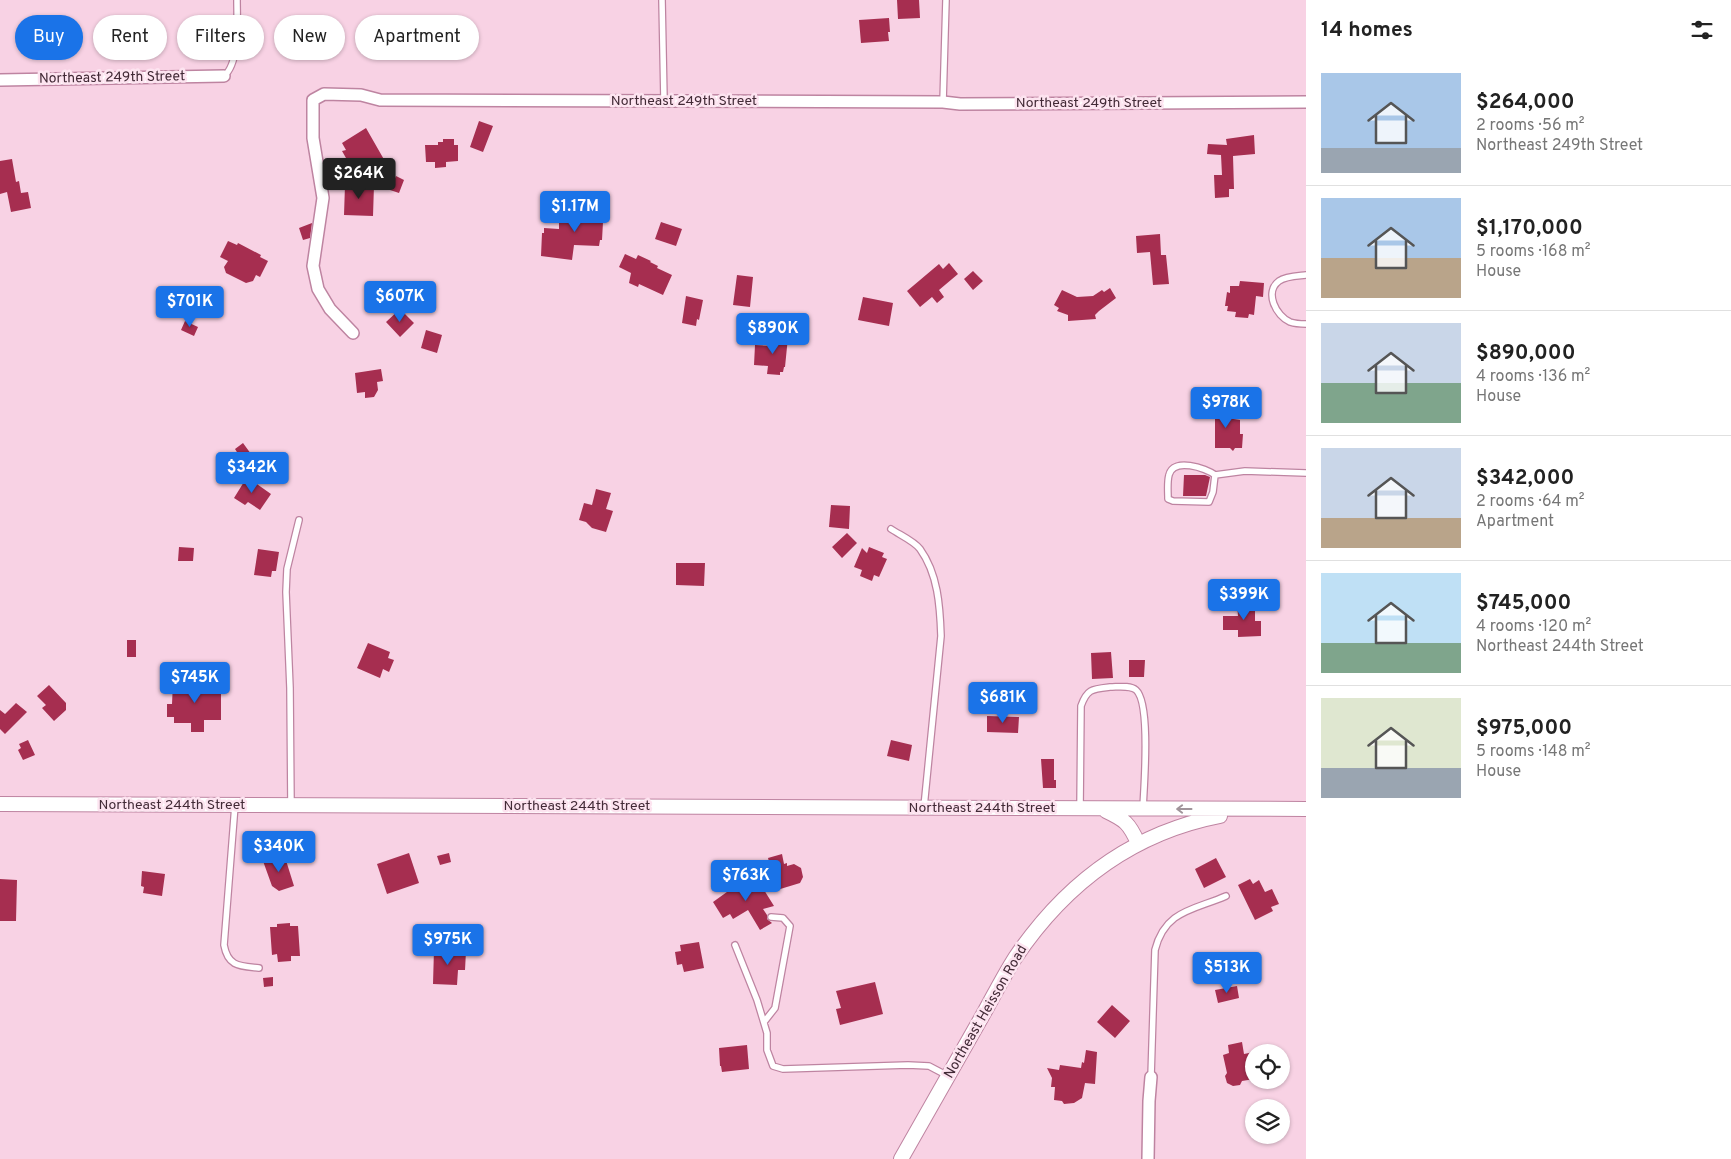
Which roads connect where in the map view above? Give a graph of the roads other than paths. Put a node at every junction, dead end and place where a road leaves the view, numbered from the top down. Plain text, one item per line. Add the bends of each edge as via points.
1 (237, 0) edge
2 (662, 0) edge
3 (946, 0) edge
4 (224, 76) joint
5 (0, 80) edge
6 (664, 100) junction
7 (944, 102) junction
8 (1306, 102) edge
9 (1306, 275) edge
10 (1306, 324) edge
11 (353, 333) dead end
12 (1306, 473) edge
13 (1215, 475) junction
14 (299, 520) dead end
15 (891, 529) dead end
16 (0, 804) edge
17 (235, 805) junction
18 (291, 805) junction
19 (924, 807) junction
20 (1080, 808) junction
21 (1100, 808) junction
22 (1143, 809) junction
23 (1306, 809) edge
24 (1251, 810) junction
25 (1138, 843) junction
26 (1226, 896) dead end
27 (771, 917) dead end
28 (734, 945) dead end
29 (259, 968) dead end
30 (764, 1022) junction
31 (948, 1076) junction
32 (1151, 1077) joint
33 (901, 1159) edge
34 (1148, 1159) edge

1 - 4 lane via 233,63
2 - 6 lane
3 - 7 lane
4 - 5 street, Northeast 249th Street
6 - 7 street, Northeast 249th Street
6 - 11 street, Northeast 249th Street via 380,100 361,94 324,94 313,100 313,138 323,198 313,266 318,289 330,309
7 - 8 street, Northeast 249th Street
9 - 10 lane via 1281,280 1271,294 1279,313 1289,321
12 - 13 lane via 1245,471
13 - 13 lane via 1191,465 1177,466 1169,474 1168,499 1209,502 1214,492
14 - 18 lane via 287,569 286,592
15 - 19 lane via 919,548 934,576 940,609 941,636
16 - 17 street, Northeast 244th Street
17 - 18 street, Northeast 244th Street
17 - 29 lane via 224,945 229,960 238,966
18 - 19 street, Northeast 244th Street
19 - 20 street, Northeast 244th Street
20 - 21 street, Northeast 244th Street
20 - 22 lane via 1081,706 1090,691 1120,686 1136,690 1144,705
21 - 22 street
21 - 25 street, Northeast 244th Street via 1122,818
24 -> 22 street
23 - 24 street
24 - 25 street, Northeast Heisson Road via 1200,820
25 - 31 street, Northeast Heisson Road via 1076,886 1044,919 1015,959
26 - 32 lane via 1180,913 1166,924 1158,937
27 - 30 lane via 783,918 790,926 775,1008
28 - 30 lane
30 - 31 lane via 767,1050 773,1066 783,1069 908,1065 929,1066
31 - 33 street, Northeast Heisson Road
32 - 34 street

